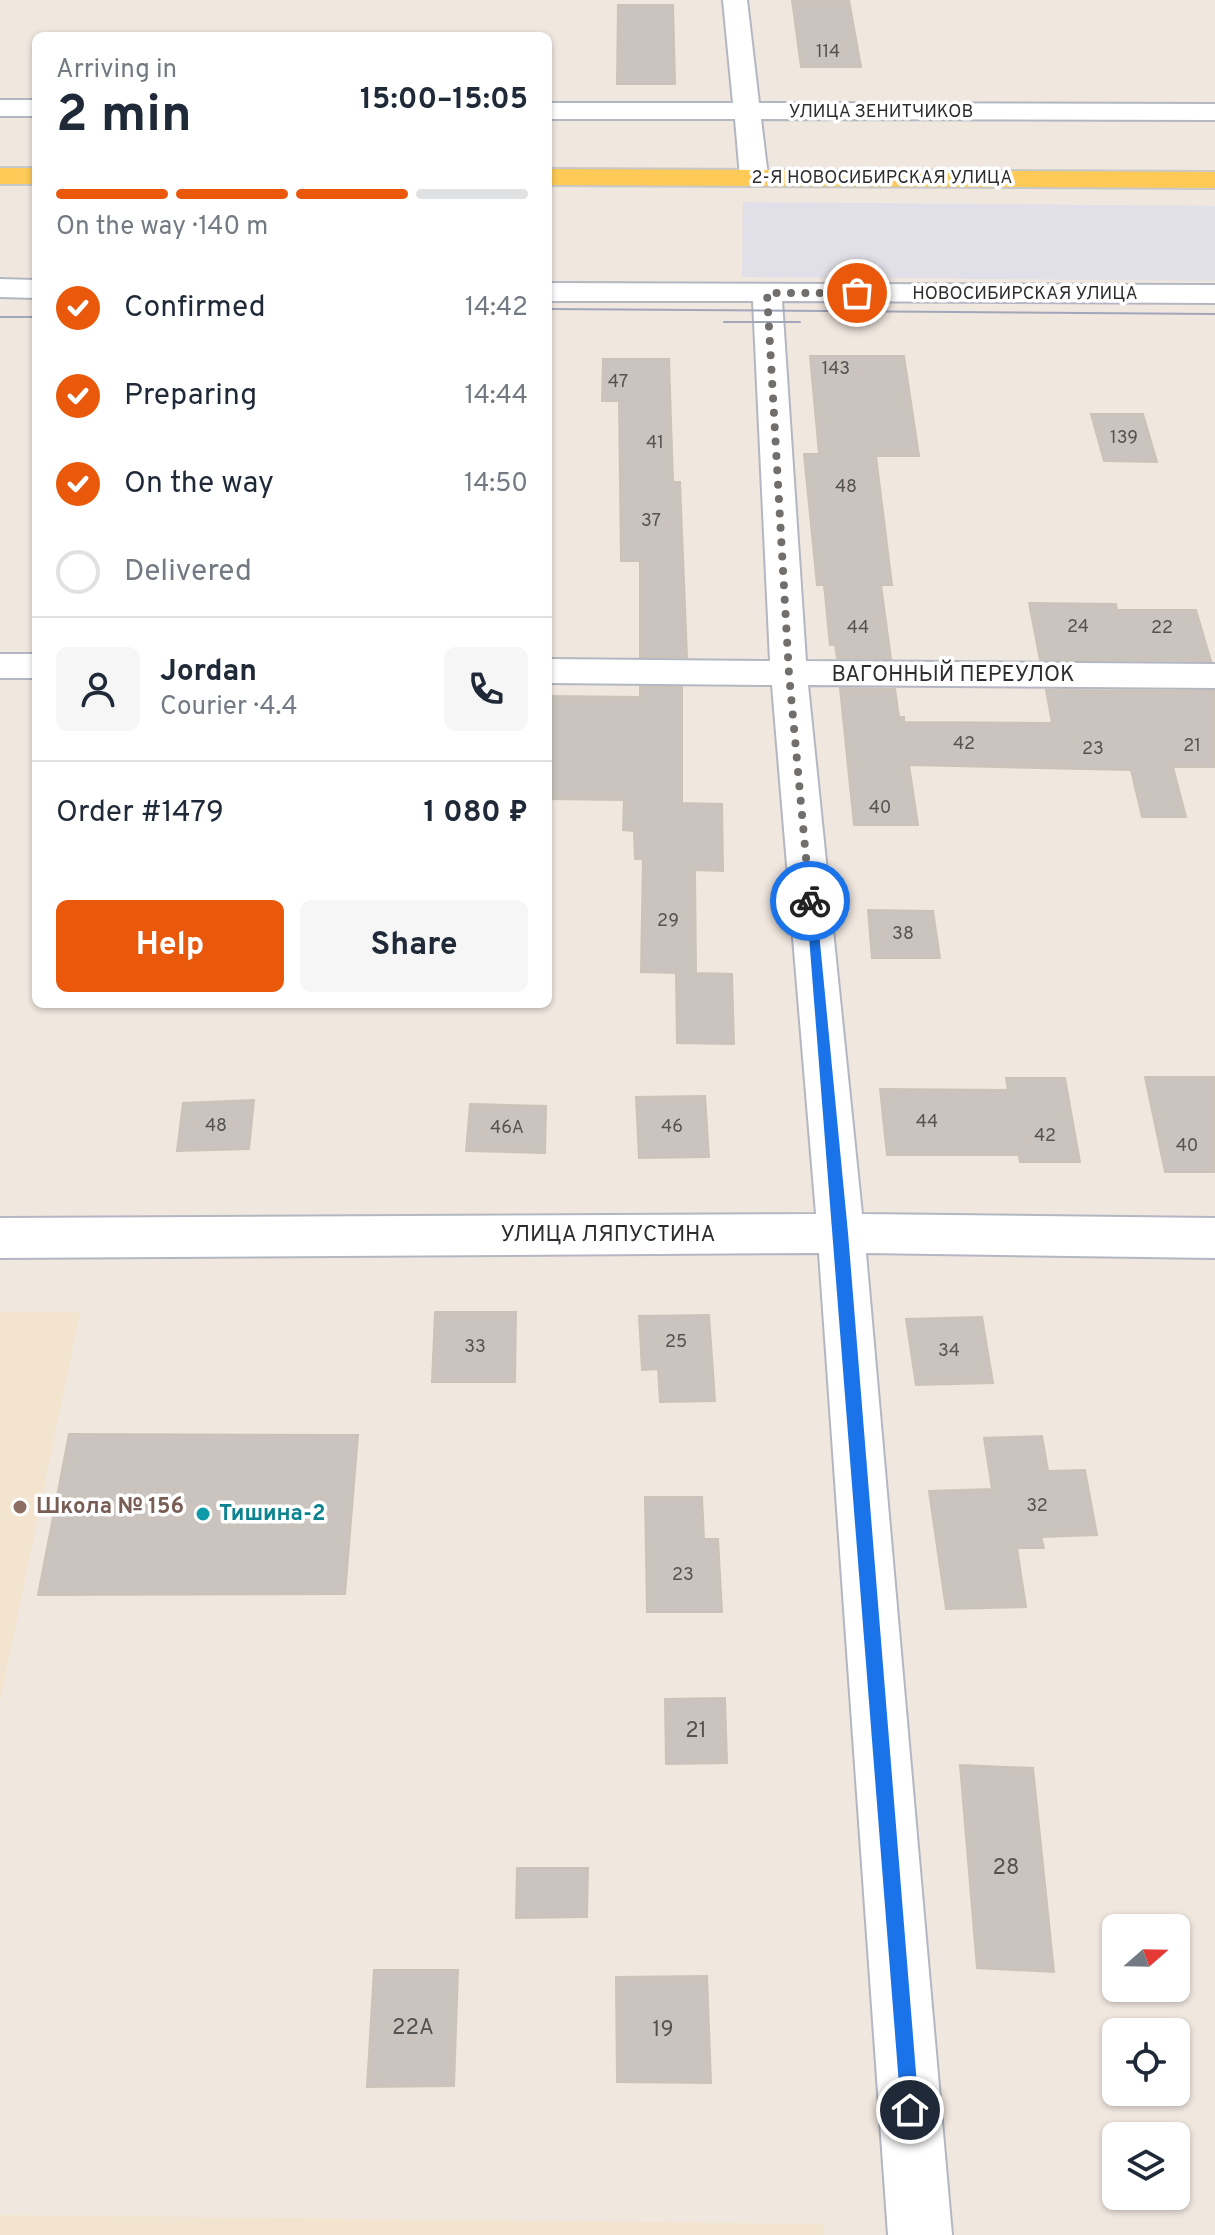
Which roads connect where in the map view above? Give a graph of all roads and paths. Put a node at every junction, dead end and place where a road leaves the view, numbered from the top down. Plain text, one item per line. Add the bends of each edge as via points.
1 (735, 0) edge
2 (0, 108) edge
3 (32, 108) edge
4 (552, 111) edge
5 (748, 112) junction
6 (1215, 112) edge
7 (0, 176) edge
8 (32, 176) edge
9 (552, 177) edge
10 (754, 177) junction
11 (1215, 180) edge
12 (0, 288) edge
13 (32, 289) edge
14 (552, 292) edge
15 (767, 293) junction
16 (1215, 294) edge
17 (0, 666) edge
18 (32, 666) edge
19 (552, 671) edge
20 (789, 674) junction
21 (1215, 676) edge
22 (841, 1233) junction
23 (0, 1238) edge
24 (1215, 1238) edge
25 (920, 2235) edge

1 - 5 street
2 - 3 street
4 - 5 street, УЛИЦА ЗЕНИТЧИКОВ
5 - 6 street, УЛИЦА ЗЕНИТЧИКОВ
5 - 10 street
7 - 8 main road
9 - 10 main road, 2-Я НОВОСИБИРСКАЯ УЛИЦА
10 - 11 main road, 2-Я НОВОСИБИРСКАЯ УЛИЦА
12 - 13 street
14 - 15 street, НОВОСИБИРСКАЯ УЛИЦА
15 - 16 street, НОВОСИБИРСКАЯ УЛИЦА
15 - 20 street
17 - 18 street
19 - 20 street, ВАГОННЫЙ ПЕРЕУЛОК
20 - 21 street, ВАГОННЫЙ ПЕРЕУЛОК
20 - 22 street
22 - 23 street, УЛИЦА ЛЯПУСТИНА
22 - 24 street, УЛИЦА ЛЯПУСТИНА
22 - 25 street

